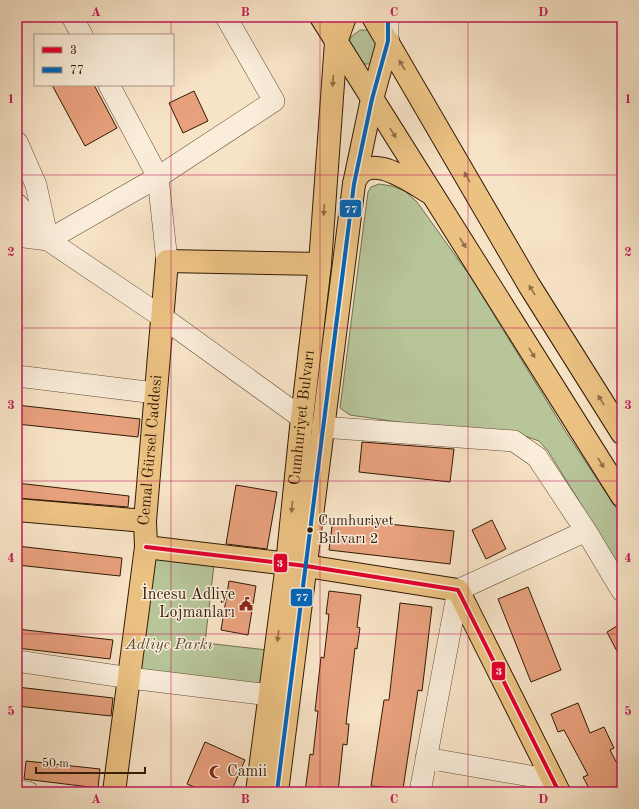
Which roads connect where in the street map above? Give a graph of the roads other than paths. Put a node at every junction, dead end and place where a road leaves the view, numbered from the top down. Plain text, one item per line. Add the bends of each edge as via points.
1 (72, 17) edge
2 (226, 17) edge
3 (321, 17) edge
4 (344, 17) edge
5 (373, 17) edge
6 (388, 17) edge
7 (81, 34) edge
8 (336, 42) junction
9 (388, 42) junction
10 (110, 86) edge
11 (372, 99) junction
12 (17, 142) edge
13 (158, 177) junction
14 (354, 184) junction
15 (432, 194) junction
16 (17, 204) edge
17 (17, 236) edge
18 (48, 240) junction
19 (167, 261) junction
20 (320, 264) junction
21 (162, 317) junction
22 (17, 376) edge
23 (156, 393) junction
24 (302, 418) junction
25 (322, 427) junction
26 (622, 433) edge
27 (622, 496) edge
28 (17, 510) edge
29 (145, 521) junction
30 (586, 531) junction
31 (146, 547) junction
32 (296, 565) junction
33 (458, 590) junction
34 (622, 591) edge
35 (17, 662) edge
36 (130, 678) junction
37 (270, 695) junction
38 (426, 758) junction
39 (556, 786) edge
40 (17, 790) edge
41 (28, 792) edge
42 (114, 792) edge
43 (257, 792) edge
44 (277, 792) edge
45 (420, 792) edge

1 - 7 street
2 - 13 street via 274,101
3 - 8 main road
4 - 8 main road, Cumhuriyet Bulvarı
5 - 9 main road
6 - 9 street
8 - 11 main road
8 -> 20 main road, Cumhuriyet Bulvarı
9 - 11 main road, Cumhuriyet Bulvarı
26 -> 9 main road via 529,285
10 - 13 street
11 - 14 main road, Cumhuriyet Bulvarı
11 -> 15 main road
12 - 18 street via 36,185
13 - 18 street
13 - 19 street
14 - 15 main road via 357,177 367,168 382,168
14 - 25 main road, Cumhuriyet Bulvarı
15 -> 27 main road
16 - 18 street
17 - 18 street
18 - 21 street
19 - 20 main road
19 - 21 main road, Cemal Gürsel Caddesi
20 - 24 main road, Cumhuriyet Bulvarı
21 - 23 main road, Cemal Gürsel Caddesi
21 - 24 street
22 - 23 street
23 - 29 main road, Cemal Gürsel Caddesi
24 -> 32 main road, Cumhuriyet Bulvarı
25 - 30 street via 514,441 537,457
25 - 32 main road, Cumhuriyet Bulvarı
28 - 29 main road
29 - 31 main road, Cemal Gürsel Caddesi
30 - 33 street
30 - 34 street
31 - 32 main road
31 - 36 main road, Cemal Gürsel Caddesi
32 - 33 main road
32 -> 37 main road, Cumhuriyet Bulvarı
32 - 44 main road, Cumhuriyet Bulvarı
33 - 38 street
33 - 39 main road
35 - 36 street
36 - 37 street
36 - 42 main road, Cemal Gürsel Caddesi
37 - 43 main road, Cumhuriyet Bulvarı
38 - 39 street
38 - 45 street
40 - 41 street

